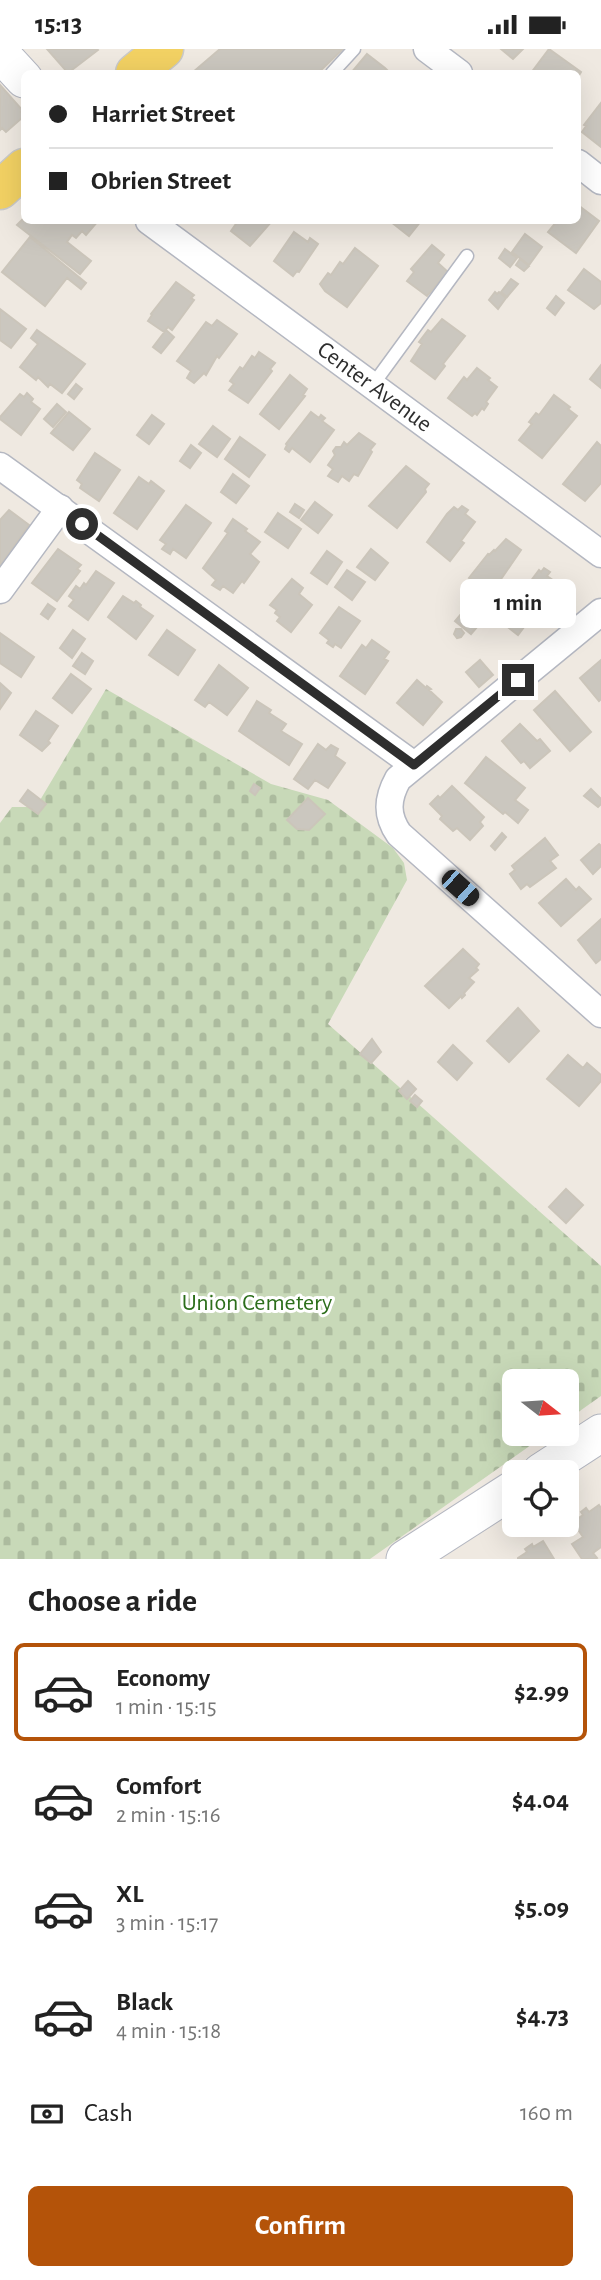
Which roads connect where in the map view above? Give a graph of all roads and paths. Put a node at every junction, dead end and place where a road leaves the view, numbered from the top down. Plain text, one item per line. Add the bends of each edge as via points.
1 (164, 49) edge
2 (354, 49) edge
3 (427, 49) edge
4 (0, 53) edge
5 (139, 70) edge
6 (335, 70) edge
7 (456, 70) edge
8 (21, 76) edge
9 (581, 165) edge
10 (21, 171) edge
11 (601, 181) edge
12 (0, 190) edge
13 (153, 224) edge
14 (467, 256) dead end
15 (372, 386) junction
16 (0, 466) edge
17 (60, 508) junction
18 (601, 554) edge
19 (0, 590) edge
20 (601, 612) edge
21 (414, 765) junction
22 (601, 1014) edge
23 (601, 1433) edge
24 (559, 1460) edge
25 (502, 1497) edge
26 (405, 1559) edge

1 - 5 main road
2 - 6 lane
3 - 7 street
4 - 8 main road
9 - 11 street
10 - 12 main road
13 - 15 street, Center Avenue
14 - 15 lane
15 - 18 street, Center Avenue
16 - 17 street
17 - 19 street
17 - 21 street
20 - 21 street
21 - 22 street via 398,779 389,799 390,818 399,834
23 - 24 main road
25 - 26 main road

